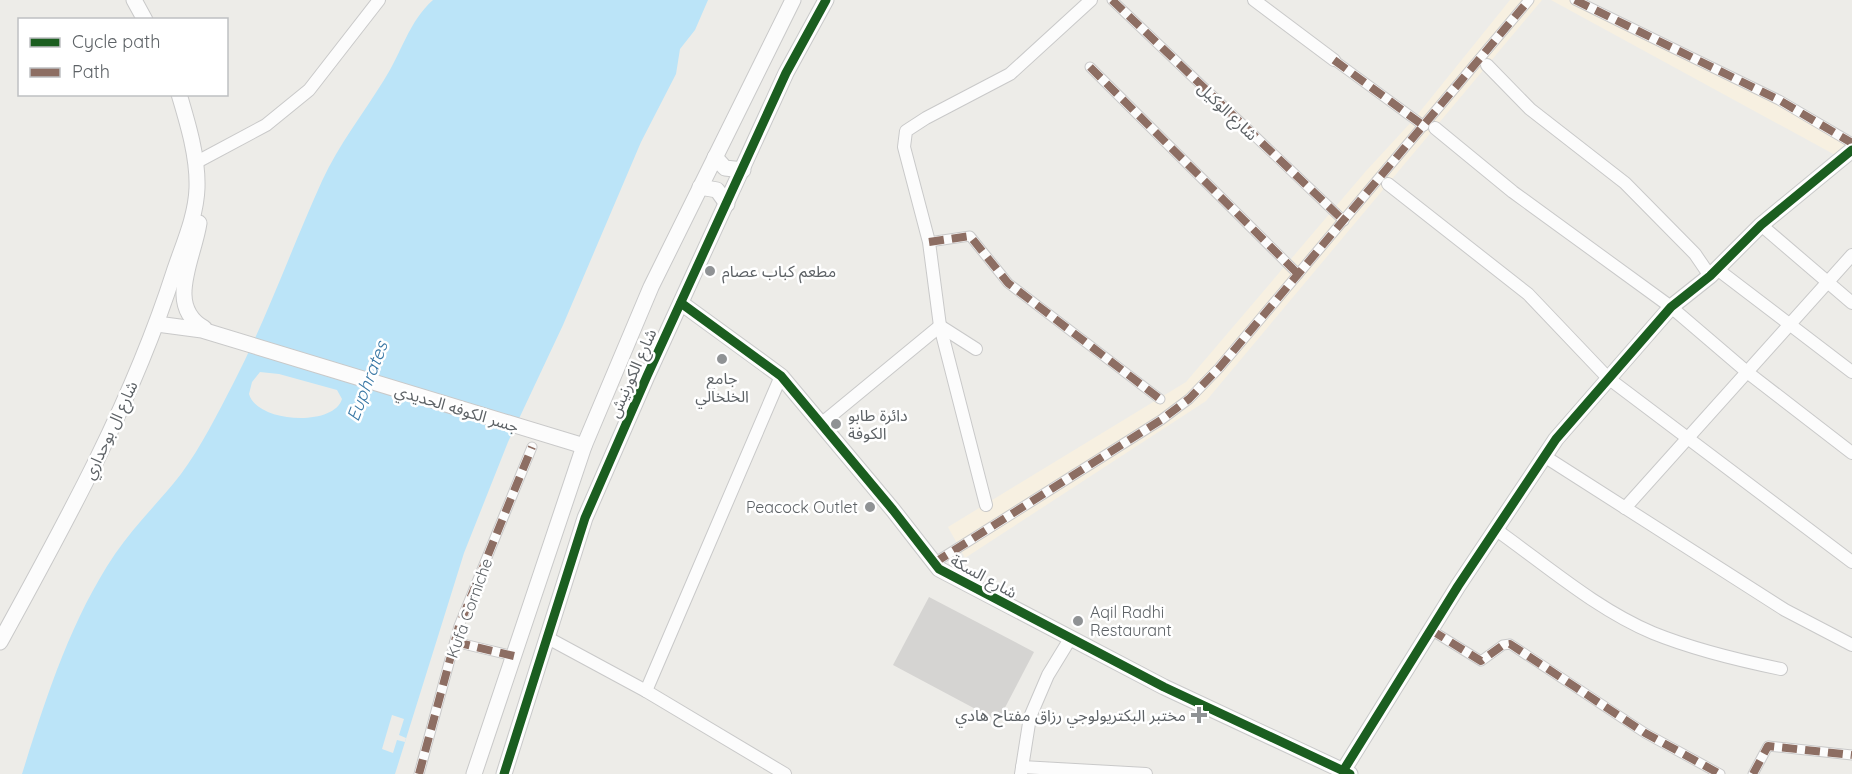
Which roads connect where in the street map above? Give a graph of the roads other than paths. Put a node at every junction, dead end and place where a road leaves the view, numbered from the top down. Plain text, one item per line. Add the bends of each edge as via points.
1 (134, 0) edge
2 (378, 0) edge
3 (793, 0) edge
4 (826, 0) edge
5 (1091, 0) edge
6 (1112, 0) edge
7 (1254, 0) edge
8 (1529, 0) edge
9 (1575, 0) edge
10 (144, 18) edge
11 (1334, 60) joint
12 (1487, 65) dead end
13 (1090, 67) dead end
14 (179, 96) edge
15 (1430, 127) junction
16 (1852, 143) edge
17 (1852, 150) edge
18 (715, 157) junction
19 (195, 163) junction
20 (743, 170) junction
21 (1388, 184) dead end
22 (700, 187) junction
23 (727, 204) junction
24 (195, 206) junction
25 (1344, 221) junction
26 (1761, 225) junction
27 (929, 242) junction
28 (1852, 255) edge
29 (1713, 272) junction
30 (1298, 274) junction
31 (1827, 283) junction
32 (681, 303) junction
33 (1852, 303) edge
34 (1671, 306) junction
35 (157, 324) junction
36 (1790, 324) junction
37 (940, 326) junction
38 (218, 336) junction
39 (975, 349) dead end
40 (1747, 372) junction
41 (1852, 372) edge
42 (781, 376) junction
43 (1608, 378) junction
44 (1160, 399) dead end
45 (821, 424) junction
46 (1687, 439) junction
47 (584, 446) junction
48 (532, 447) dead end
49 (1852, 453) edge
50 (1544, 456) junction
51 (986, 505) dead end
52 (1625, 508) junction
53 (1495, 529) junction
54 (1852, 562) edge
55 (934, 563) junction
56 (1431, 630) junction
57 (546, 637) junction
58 (1070, 639) junction
59 (0, 642) edge
60 (454, 642) junction
61 (1852, 645) edge
62 (514, 656) junction
63 (1781, 669) dead end
64 (646, 692) junction
65 (1852, 755) edge
66 (764, 762) junction
67 (1022, 770) edge
68 (1347, 772) edge
69 (419, 774) edge
70 (474, 774) edge
71 (504, 774) edge
72 (757, 774) edge
73 (785, 774) edge
74 (1146, 774) edge
75 (1720, 774) edge
76 (1753, 774) edge

1 - 10 street
2 - 19 street via 327,70 302,96 266,124
3 - 18 street, شارع الكورنيش
4 - 20 street, شارع الكورنيش via 786,73
5 - 27 street via 1010,74 906,131 904,147
6 - 25 street, شارع الوكيل
7 - 11 street
8 - 15 street
9 - 16 street via 1779,100
11 - 15 street
12 - 29 street via 1530,109 1625,183
13 - 30 street
14 - 19 street, شارع ال بوحداري
15 - 25 street
15 - 34 street
17 - 26 street
18 - 20 street via 725,168
18 - 22 street, شارع الكورنيش
19 - 24 street, شارع ال بوحداري
20 - 23 street, شارع الكورنيش
21 - 43 street via 1528,294
22 - 23 street via 717,190
22 - 47 street, شارع الكورنيش via 651,287
23 - 32 street, شارع الكورنيش
24 - 35 street, شارع ال بوحداري
24 - 38 street, شارع ال بوحداري via 199,226 183,305 193,321
25 - 30 street
26 - 29 street
26 - 31 street
27 - 37 street
27 - 44 street via 970,236 1008,283
28 - 31 street
29 - 34 street
29 - 36 street
30 - 55 street via 1189,399
31 - 33 street
31 - 36 street
32 - 42 street, شارع السكة
32 - 57 street, شارع الكورنيش via 585,518
34 - 40 street
34 - 43 street
35 - 38 street, جسر الکوفه الحديدي via 186,326
35 - 59 street, شارع ال بوحداري via 121,412
36 - 40 street
36 - 41 street
37 - 39 street
37 - 45 street
37 - 51 street
38 - 47 street, جسر الکوفه الحديدي
40 - 46 street
40 - 49 street
42 - 45 street, شارع السكة
42 - 64 street
43 - 46 street
43 - 50 street
45 - 55 street, شارع السكة
46 - 52 street
46 - 54 street
47 - 62 street, شارع الكورنيش
48 - 60 street, Kufa Corniche
50 - 52 street
50 - 53 street
52 - 61 street via 1785,610
53 - 56 street
53 - 63 street via 1606,608 1652,632 1713,654
55 - 58 street, شارع السكة
56 - 68 street
56 - 75 street via 1476,660 1485,660 1510,644 1645,733
57 - 64 street
57 - 71 street, شارع الكورنيش
58 - 67 street via 1048,675 1030,717
58 - 68 street, شارع السكة
60 - 62 street
60 - 69 street, Kufa Corniche
62 - 70 street, شارع الكورنيش
64 - 66 street
65 - 76 street via 1768,746
66 - 72 street
66 - 73 street
67 - 74 street

